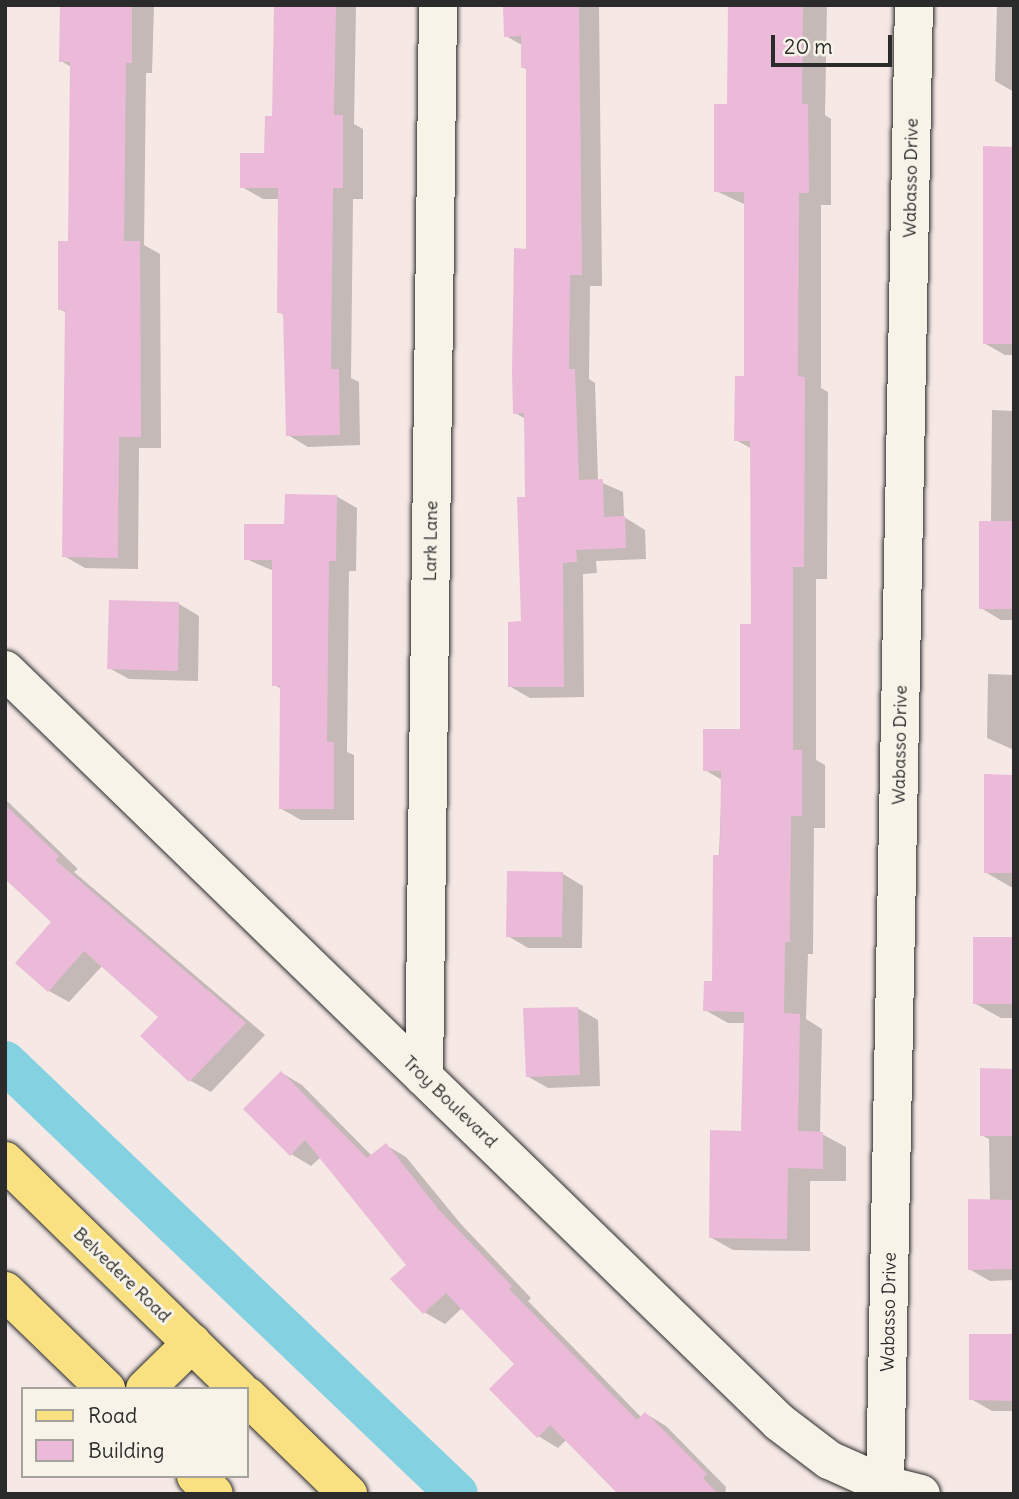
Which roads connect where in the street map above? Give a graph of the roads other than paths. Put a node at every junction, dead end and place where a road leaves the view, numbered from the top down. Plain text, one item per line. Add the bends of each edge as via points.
1 (438, 5) edge
2 (914, 5) edge
3 (5, 670) edge
4 (424, 1077) junction
5 (5, 1161) edge
6 (5, 1291) edge
7 (192, 1343) junction
8 (104, 1387) edge
9 (147, 1387) edge
10 (237, 1387) edge
11 (248, 1397) edge
12 (198, 1478) edge
13 (903, 1489) edge
14 (214, 1494) edge
15 (348, 1494) edge

1 - 4 street, Lark Lane
2 - 13 street, Wabasso Drive
3 - 4 street, Troy Boulevard
4 - 13 street, Troy Boulevard via 779,1422 829,1460
5 - 7 main road, Belvedere Road
6 - 8 main road
7 - 9 main road
7 - 10 main road, Belvedere Road
11 - 15 main road
12 - 14 main road

